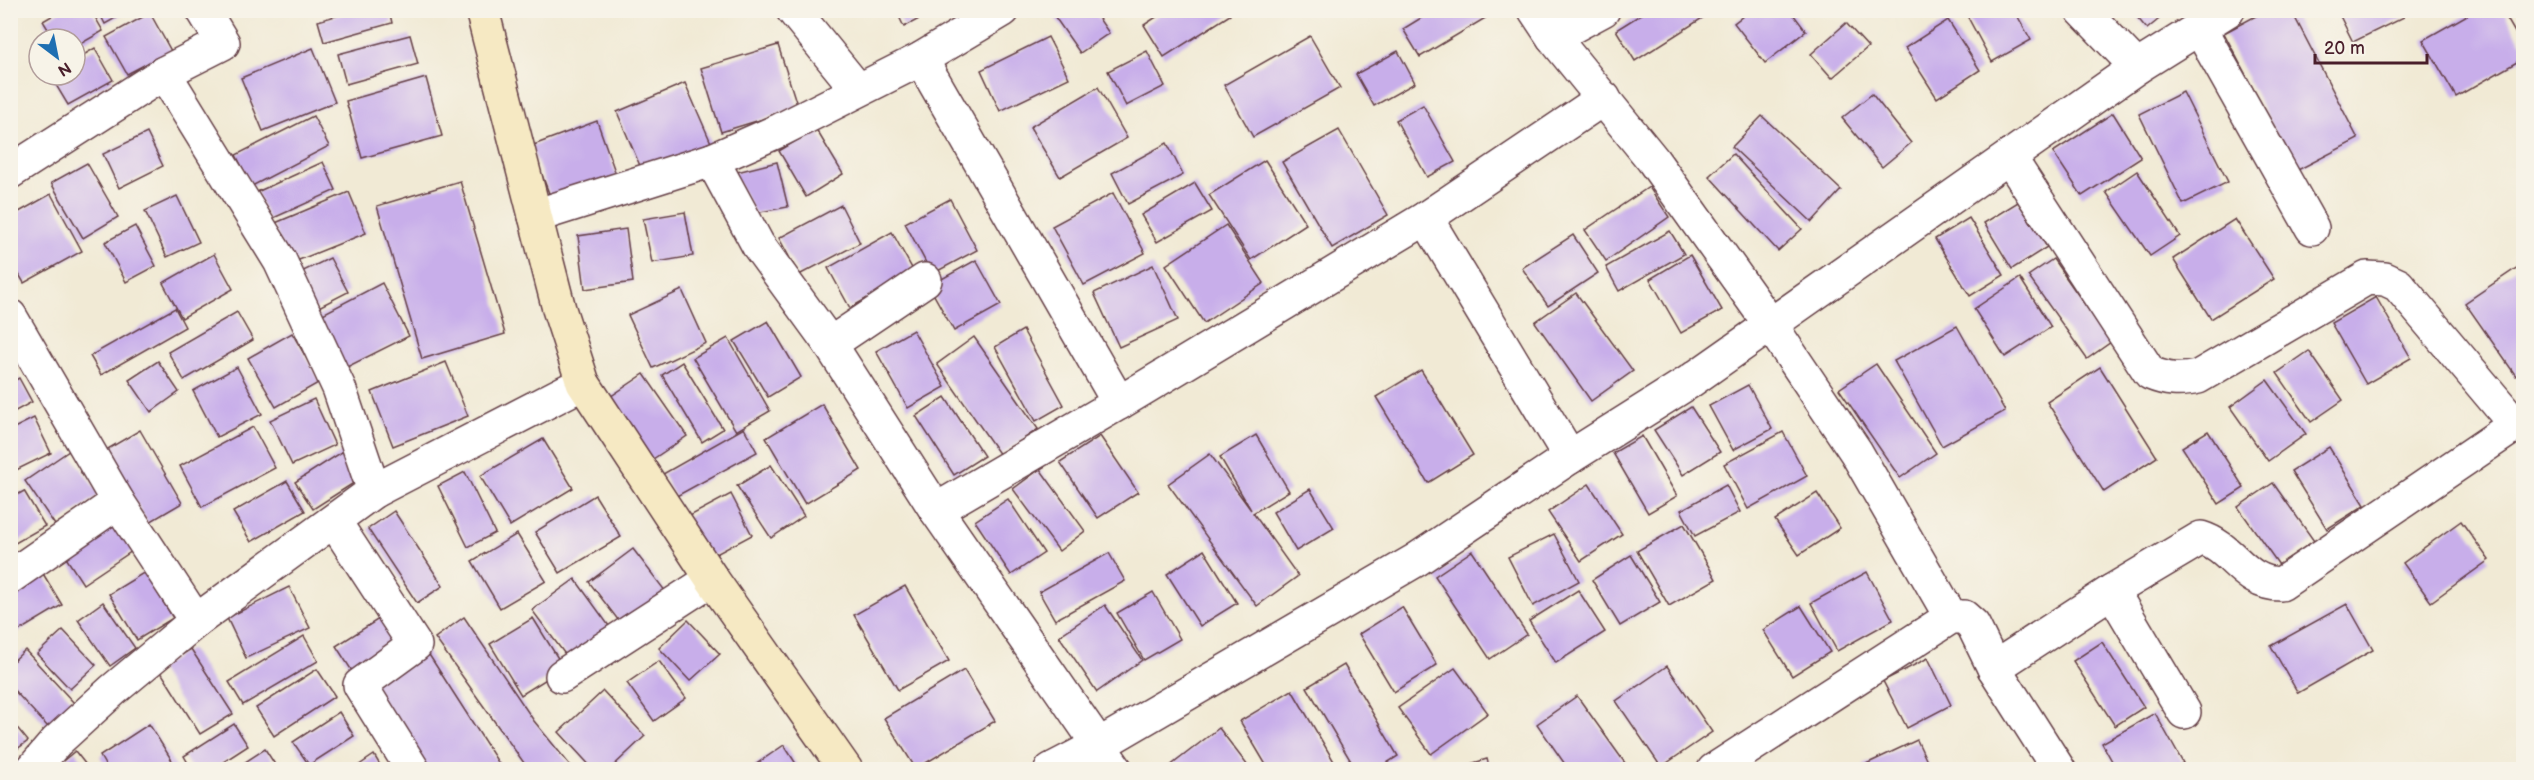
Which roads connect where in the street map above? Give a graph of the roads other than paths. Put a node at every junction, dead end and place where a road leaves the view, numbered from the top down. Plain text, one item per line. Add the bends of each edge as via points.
1 (203, 10) edge
2 (482, 10) edge
3 (793, 10) edge
4 (1003, 10) edge
5 (1535, 10) edge
6 (1604, 10) edge
7 (2082, 10) edge
8 (2228, 10) edge
9 (2200, 29) junction
10 (1553, 37) junction
11 (921, 59) junction
12 (2137, 67) junction
13 (164, 73) junction
14 (858, 90) junction
15 (1605, 98) junction
16 (2009, 157) junction
17 (712, 160) junction
18 (10, 172) edge
19 (535, 216) junction
20 (1426, 218) junction
21 (2312, 228) dead end
22 (925, 280) dead end
23 (10, 316) edge
24 (1770, 324) junction
25 (830, 344) junction
26 (583, 383) junction
27 (1119, 403) junction
28 (2519, 421) edge
29 (1570, 457) junction
30 (374, 491) junction
31 (118, 502) junction
32 (936, 510) junction
33 (334, 521) junction
34 (10, 577) edge
35 (712, 579) junction
36 (2112, 591) junction
37 (1951, 617) junction
38 (196, 621) junction
39 (1994, 668) junction
40 (562, 676) dead end
41 (2184, 712) dead end
42 (1107, 757) edge
43 (32, 770) edge
44 (412, 770) edge
45 (846, 770) edge
46 (1051, 770) edge
47 (1714, 770) edge
48 (2059, 770) edge

1 - 13 street via 223,43
2 - 19 street
3 - 14 street
4 - 11 street
5 - 10 street
6 - 10 street
7 - 12 street
8 - 9 street
9 - 12 street
9 - 21 street
10 - 15 street
11 - 14 street
11 - 27 street
12 - 16 street
13 - 18 street
13 - 30 street via 280,261 339,388
14 - 17 street
15 - 20 street
15 - 24 street
16 - 24 street
16 - 28 street via 2150,373 2172,380 2198,377 2367,278 2385,279 2398,285
17 - 19 street
17 - 25 street via 758,245
19 - 26 street
20 - 27 street
20 - 29 street
22 - 25 street
23 - 31 street
24 - 29 street via 1689,382
24 - 37 street via 1856,452
25 - 32 street
26 - 30 street
26 - 35 street
27 - 32 street
28 - 36 street via 2281,584 2254,579 2214,542 2201,538
29 - 42 street
30 - 33 street
31 - 34 street
31 - 38 street
32 - 42 street
33 - 38 street
33 - 44 street via 415,645 360,685
35 - 40 street
35 - 45 street
36 - 39 street
36 - 41 street
37 - 39 street via 1964,617 1973,625
37 - 47 street
38 - 43 street via 112,690
39 - 48 street
42 - 46 street

